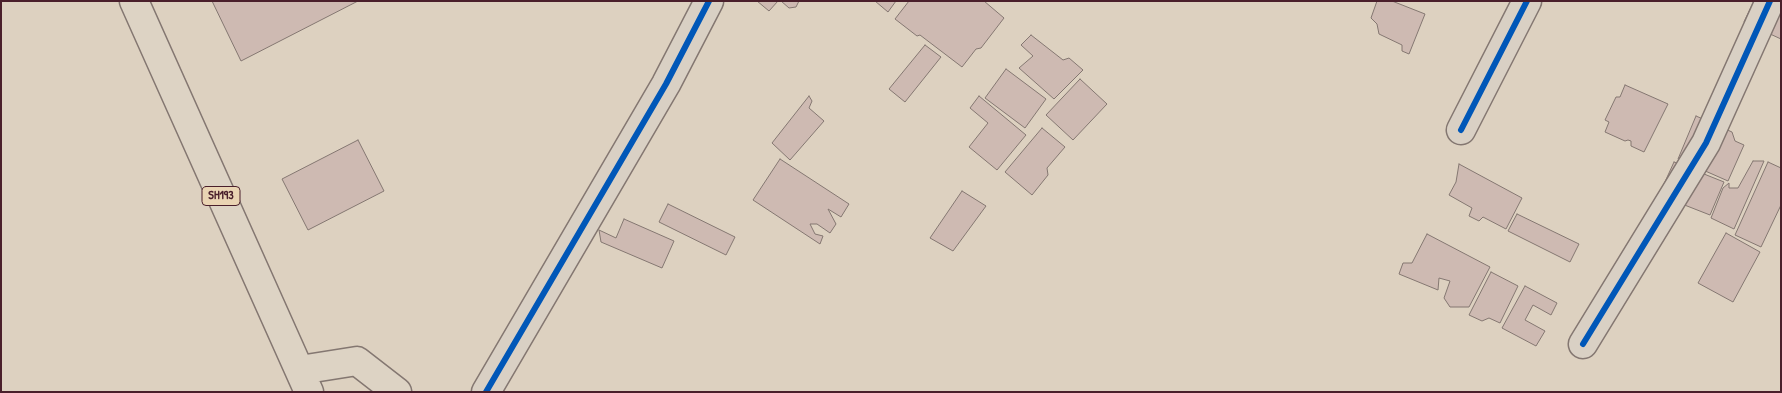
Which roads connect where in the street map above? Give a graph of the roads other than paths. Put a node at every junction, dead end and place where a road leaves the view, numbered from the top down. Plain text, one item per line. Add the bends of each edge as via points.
1 (134, 1) edge
2 (709, 1) edge
3 (1527, 1) edge
4 (1770, 1) edge
5 (1461, 130) dead end
6 (1583, 344) dead end
7 (305, 381) edge
8 (397, 392) edge
9 (486, 392) edge

1 - 7 main road, SH193
2 - 9 street via 666,84
3 - 5 street
4 - 6 street via 1706,143
7 - 8 main road via 357,361

